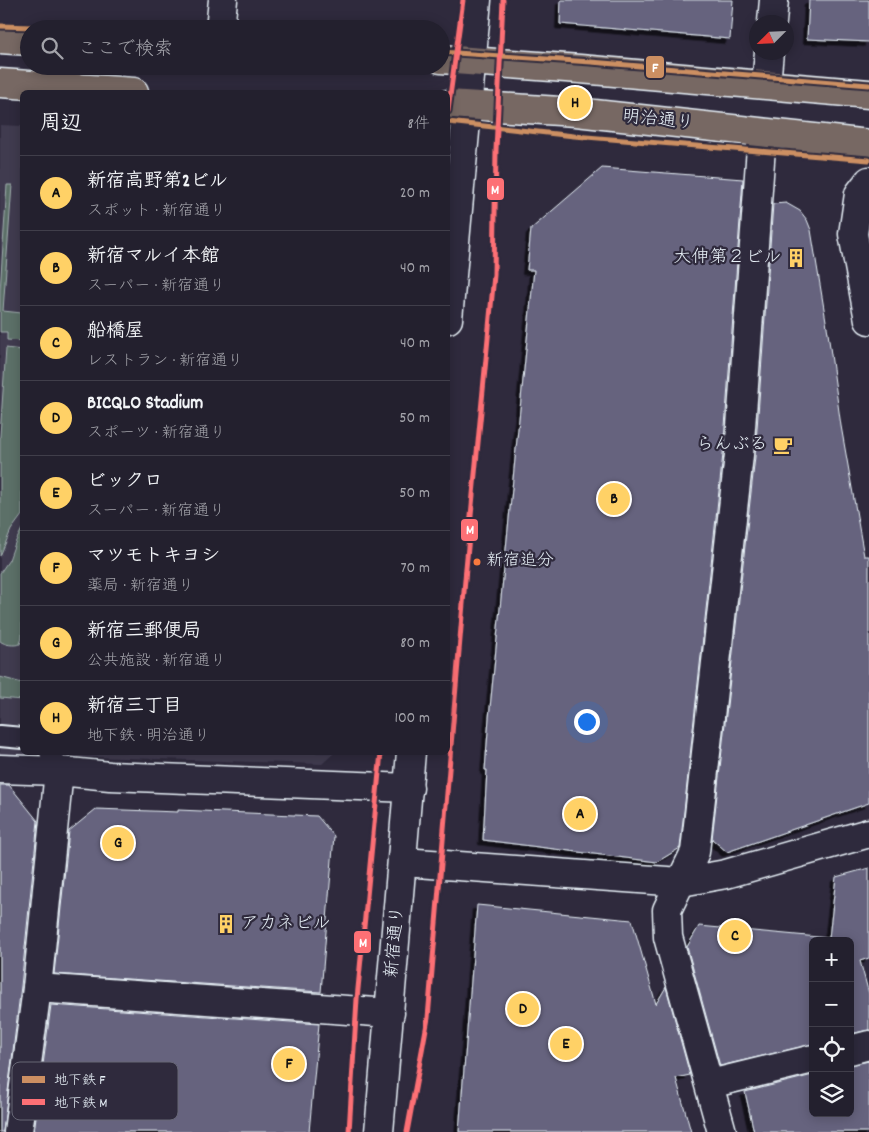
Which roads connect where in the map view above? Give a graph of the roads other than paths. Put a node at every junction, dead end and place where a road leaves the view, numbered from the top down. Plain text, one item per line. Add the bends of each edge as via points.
1 (223, 0) edge
2 (477, 0) edge
3 (774, 0) edge
4 (773, 15) edge
5 (221, 20) edge
6 (0, 39) edge
7 (20, 40) edge
8 (450, 59) edge
9 (471, 60) junction
10 (768, 60) edge
11 (0, 83) edge
12 (766, 84) junction
13 (104, 90) edge
14 (869, 94) edge
15 (457, 105) edge
16 (762, 133) junction
17 (869, 144) edge
18 (869, 181) edge
19 (450, 271) edge
20 (869, 320) edge
21 (0, 736) edge
22 (20, 738) edge
23 (411, 755) edge
24 (55, 762) edge
25 (0, 769) edge
26 (408, 788) junction
27 (869, 833) edge
28 (402, 862) junction
29 (682, 882) junction
30 (37, 988) junction
31 (390, 1013) junction
32 (869, 1045) edge
33 (854, 1049) edge
34 (809, 1060) edge
35 (27, 1062) edge
36 (710, 1084) junction
37 (379, 1132) edge
38 (722, 1132) edge

1 - 5 street
2 - 9 street
3 - 4 street
6 - 7 main road
8 - 9 main road
9 - 12 main road
9 - 15 street
10 - 12 street
11 - 13 main road
12 - 14 main road
15 - 16 main road, 明治通り via 576,112
15 - 19 street
16 - 17 main road, 明治通り
16 - 29 street via 739,455 696,852
18 - 20 street via 858,194 853,234
21 - 22 lane
23 - 26 street, 新宿通り
24 - 25 street
24 - 26 street via 110,776
24 - 30 street
26 - 28 street, 新宿通り
27 - 29 street via 726,874
28 - 29 street
28 - 31 street, 新宿通り
29 - 36 street via 667,910 668,937
30 - 31 street
30 - 35 street
31 - 37 street, 新宿通り
32 - 33 street
34 - 36 street
36 - 38 street

